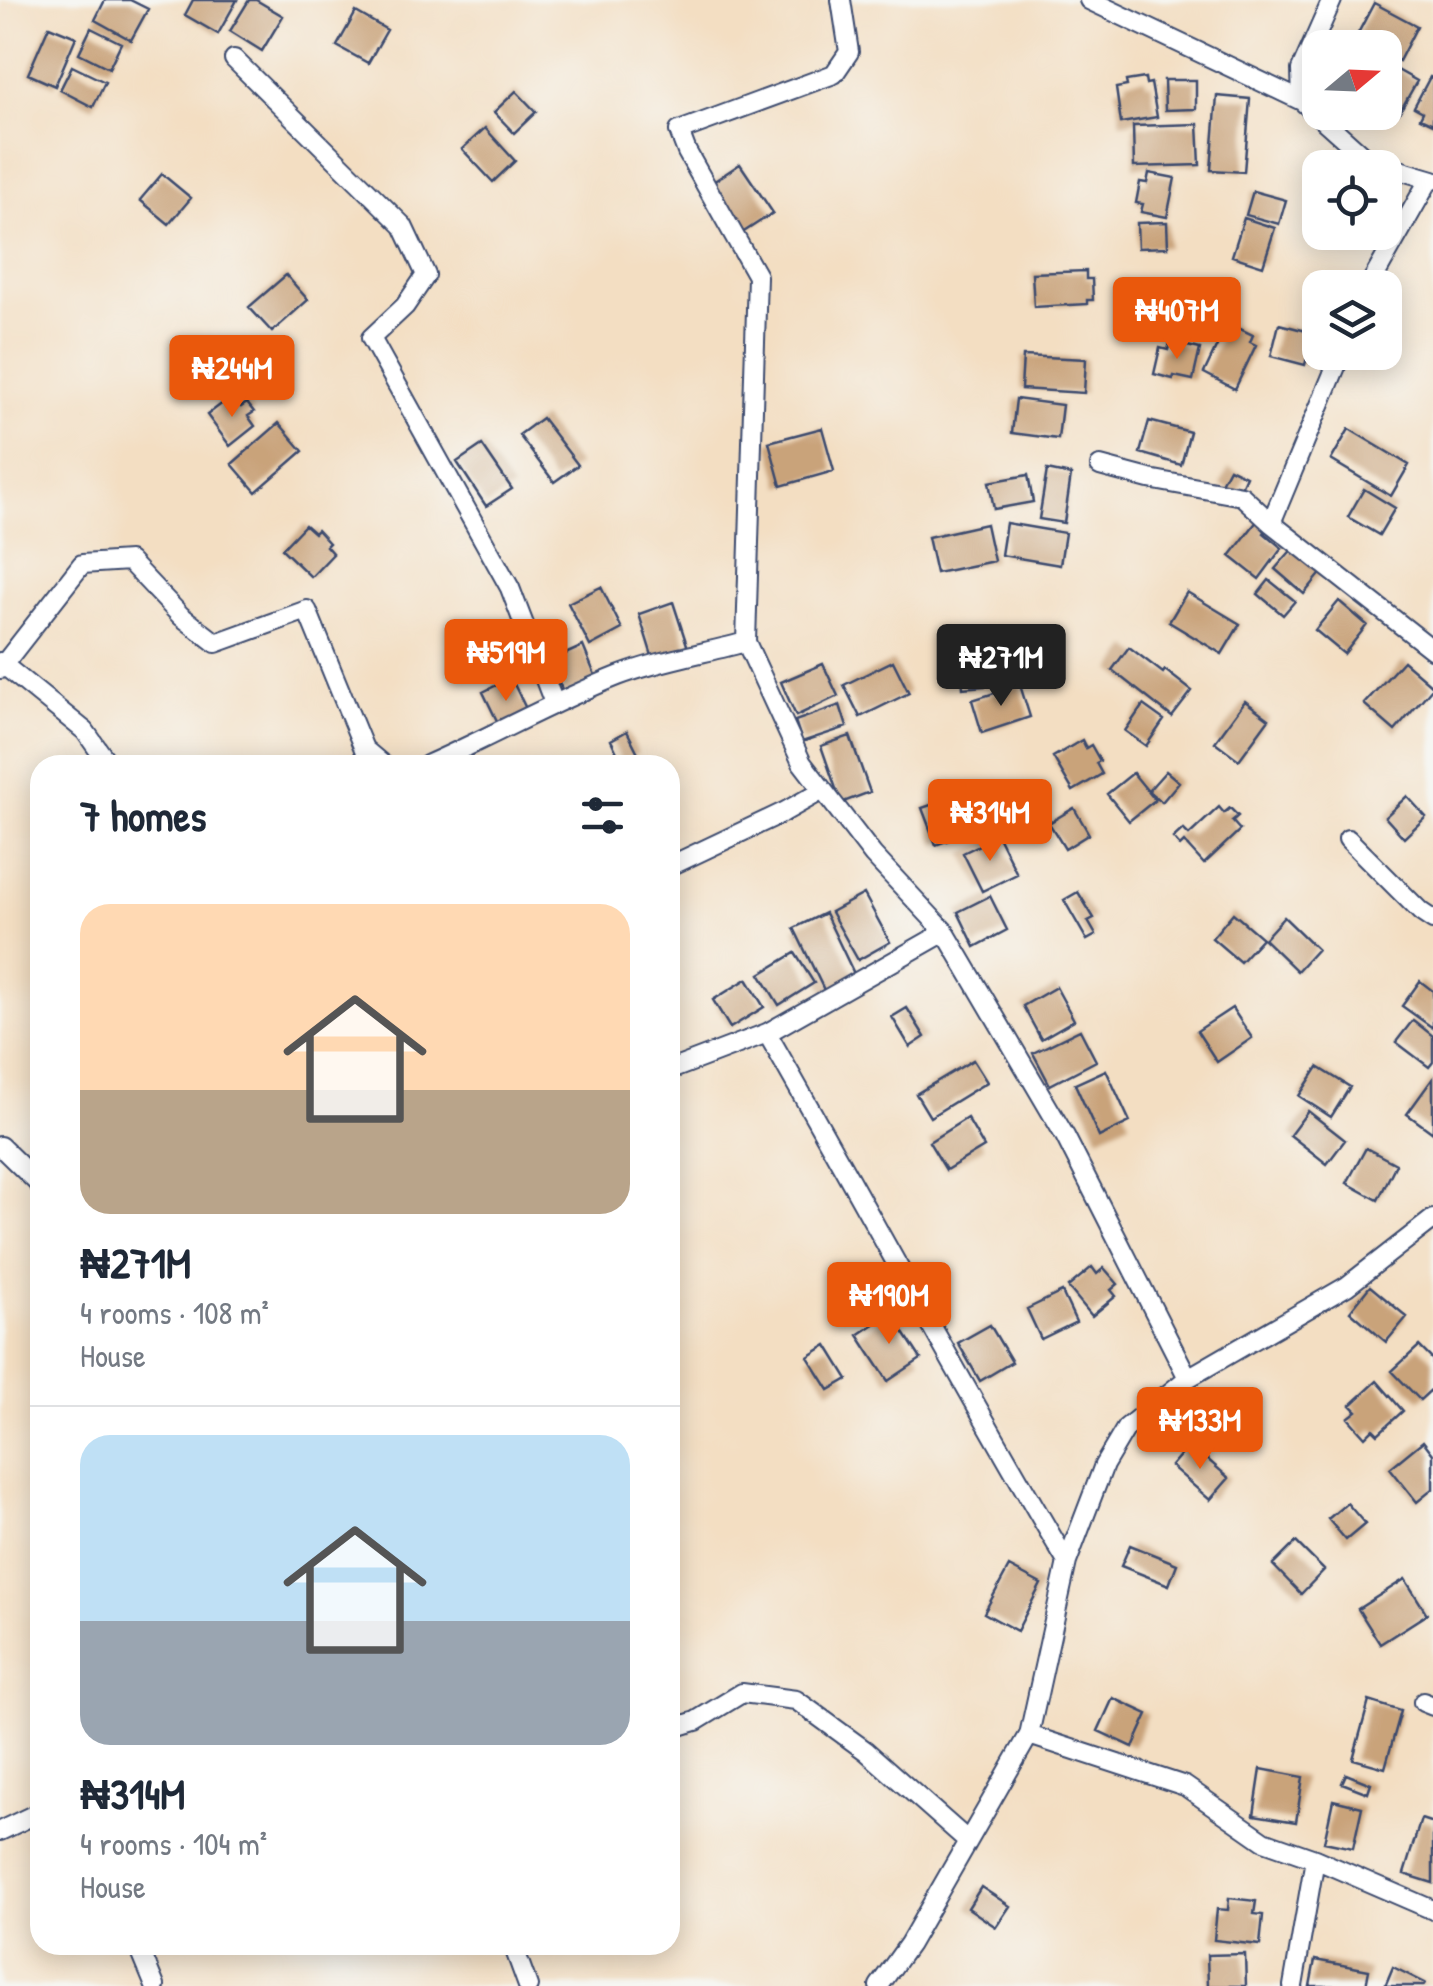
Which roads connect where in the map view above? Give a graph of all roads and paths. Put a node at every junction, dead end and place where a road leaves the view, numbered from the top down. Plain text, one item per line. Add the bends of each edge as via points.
1 (841, 0) edge
2 (1089, 0) edge
3 (1332, 0) edge
4 (1319, 30) edge
5 (234, 59) dead end
6 (1302, 68) edge
7 (1302, 101) joint
8 (1335, 130) edge
9 (1431, 180) edge
10 (1378, 270) edge
11 (1334, 370) edge
12 (1100, 466) dead end
13 (1271, 522) junction
14 (746, 642) junction
15 (1433, 650) edge
16 (1, 665) edge
17 (554, 703) junction
18 (101, 755) edge
19 (371, 755) edge
20 (449, 755) edge
21 (823, 790) junction
22 (1348, 840) dead end
23 (680, 861) edge
24 (1433, 920) edge
25 (945, 932) junction
26 (767, 1033) junction
27 (680, 1066) edge
28 (0, 1146) edge
29 (30, 1175) edge
30 (1433, 1219) edge
31 (1188, 1378) junction
32 (1067, 1562) junction
33 (680, 1726) edge
34 (1029, 1735) junction
35 (30, 1817) edge
36 (0, 1831) edge
37 (968, 1841) junction
38 (1315, 1859) junction
39 (1433, 1910) edge
40 (142, 1955) edge
41 (517, 1955) edge
42 (155, 1986) edge
43 (528, 1986) edge
44 (879, 1986) edge
45 (1293, 1986) edge

1 - 14 street via 850,52 834,74 679,131 757,276
2 - 7 street
3 - 4 street
5 - 17 street via 403,226 426,275 371,338 510,588
6 - 7 street
8 - 9 street via 1369,160
9 - 10 street
11 - 13 street
12 - 13 street via 1242,496
13 - 15 street
14 - 17 street via 622,674
14 - 21 street via 802,762
16 - 18 street via 85,731
16 - 19 street via 82,564 129,561 216,643 307,610
17 - 20 street
21 - 23 street
21 - 25 street
22 - 24 street
25 - 26 street
25 - 31 street via 1065,1136
26 - 27 street
26 - 32 street
28 - 29 street
30 - 31 street via 1347,1286
31 - 32 street via 1126,1428
32 - 34 street
33 - 37 street via 742,1693 796,1700 866,1750
34 - 37 street
34 - 38 street via 1185,1786 1264,1841
35 - 36 street
37 - 44 street
38 - 39 street
38 - 45 street
40 - 42 street
41 - 43 street

